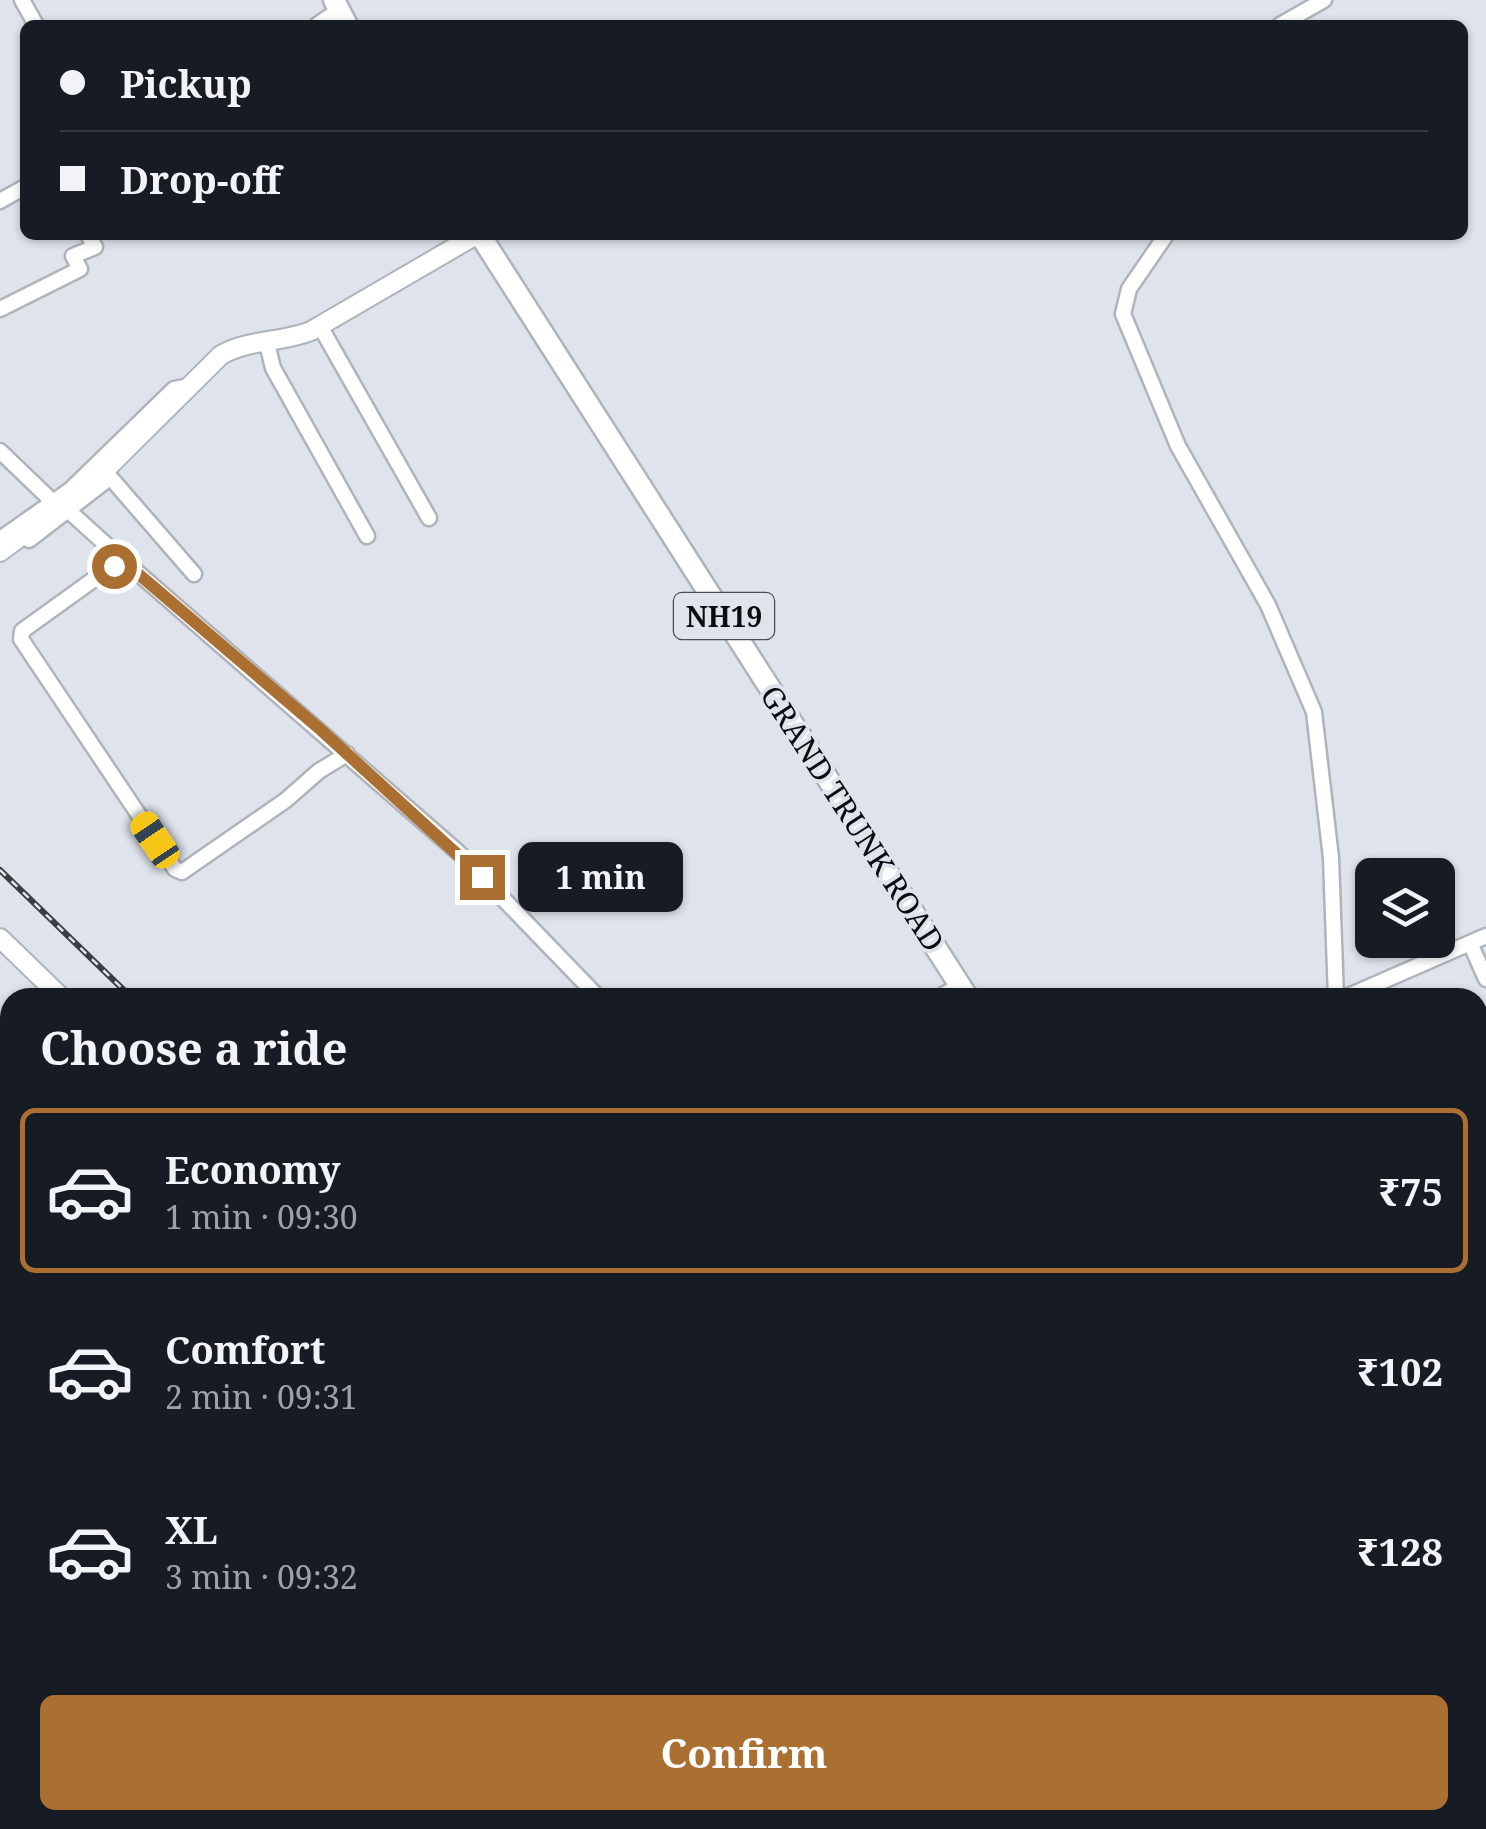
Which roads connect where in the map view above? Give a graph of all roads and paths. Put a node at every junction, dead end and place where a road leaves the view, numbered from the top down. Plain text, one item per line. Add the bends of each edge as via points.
1 (1324, 0) edge
2 (1289, 20) edge
3 (91, 240) edge
4 (467, 240) edge
5 (477, 240) edge
6 (1163, 240) edge
7 (0, 309) edge
8 (320, 326) junction
9 (267, 343) junction
10 (185, 387) junction
11 (0, 451) edge
12 (110, 477) junction
13 (54, 502) junction
14 (70, 512) junction
15 (429, 518) dead end
16 (367, 536) dead end
17 (0, 539) edge
18 (0, 552) edge
19 (0, 560) edge
20 (122, 560) junction
21 (194, 574) dead end
22 (348, 754) junction
23 (1486, 936) edge
24 (0, 938) edge
25 (1470, 943) junction
26 (1486, 980) edge
27 (52, 988) edge
28 (588, 988) edge
29 (947, 988) edge
30 (1336, 988) edge
31 (1382, 988) edge

1 - 2 street
3 - 7 street via 95,247 73,256 80,268
4 - 8 main road
5 - 29 highway, GRAND TRUNK ROAD / NH19
6 - 30 street via 1129,289 1123,314 1178,446 1268,605 1314,712 1332,858
8 - 9 main road
8 - 15 street
9 - 10 main road via 234,347
9 - 16 street via 273,368
10 - 12 street via 179,405
10 - 13 street via 166,396
10 - 18 main road via 91,484
11 - 13 street
12 - 14 street
12 - 21 street
13 - 17 street
14 - 19 street
14 - 20 street
20 - 22 street
20 - 22 street via 43,612 22,638 175,869 182,872
22 - 28 street via 458,853
23 - 25 street
24 - 27 main road
25 - 26 street
25 - 31 street

